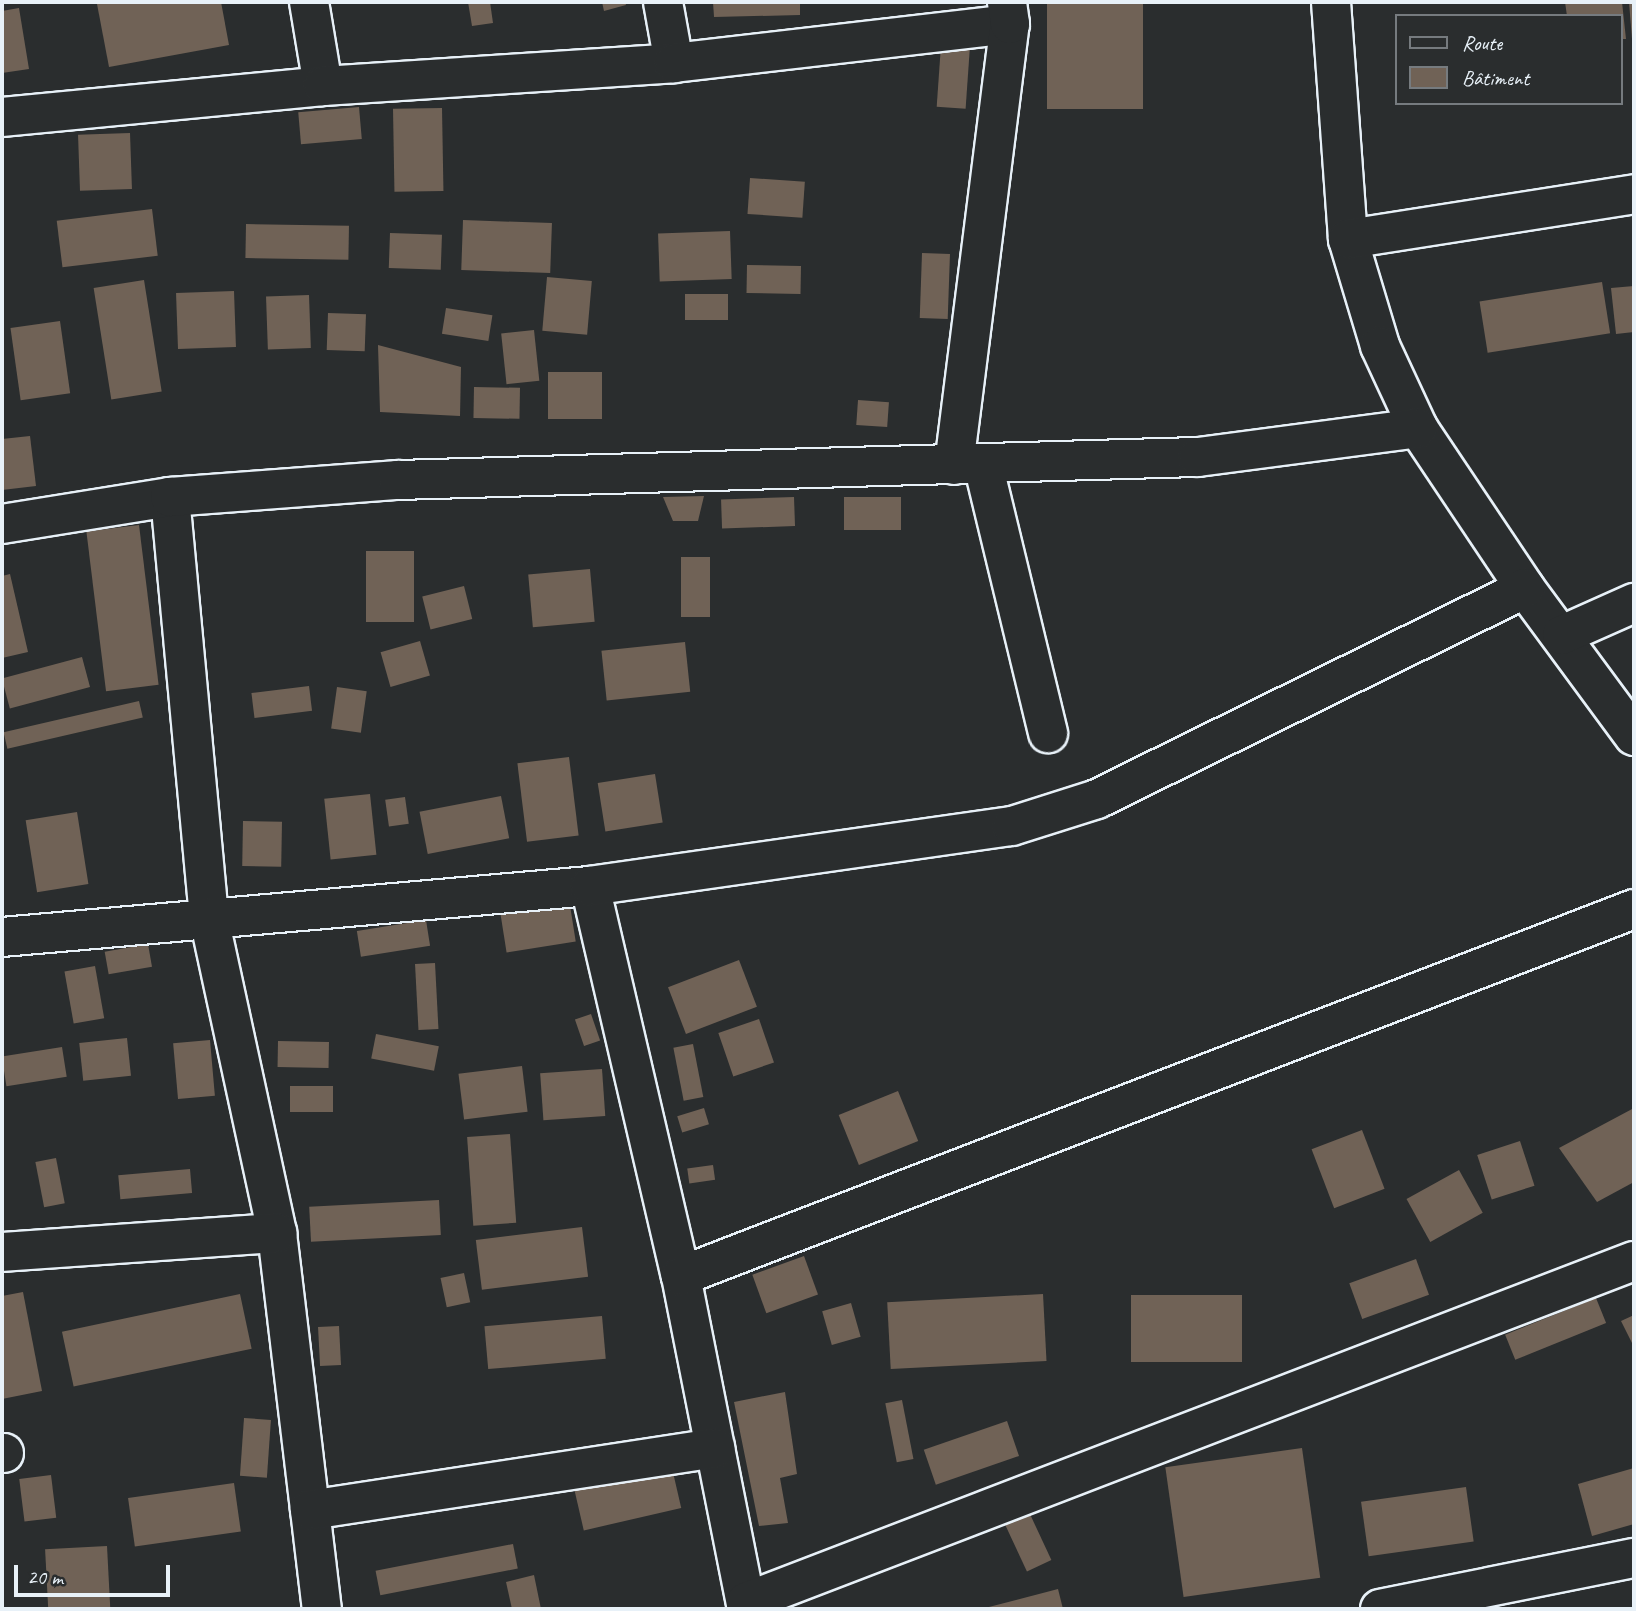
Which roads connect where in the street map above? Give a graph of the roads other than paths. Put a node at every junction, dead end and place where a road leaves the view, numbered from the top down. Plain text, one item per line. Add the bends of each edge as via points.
1 (309, 2) edge
2 (663, 2) edge
3 (1331, 2) edge
4 (1008, 13) edge
5 (674, 63) junction
6 (323, 86) junction
7 (2, 117) edge
8 (1634, 194) edge
9 (1348, 239) junction
10 (1418, 428) junction
11 (968, 464) junction
12 (170, 497) junction
13 (2, 523) edge
14 (1525, 588) junction
15 (1634, 603) edge
16 (1562, 635) junction
17 (1048, 733) dead end
18 (1634, 736) edge
19 (590, 886) junction
20 (1634, 909) edge
21 (209, 918) junction
22 (2, 937) edge
23 (277, 1233) junction
24 (2, 1252) edge
25 (1634, 1261) edge
26 (681, 1276) junction
27 (715, 1448) junction
28 (310, 1510) junction
29 (1634, 1558) edge
30 (747, 1606) edge
31 (322, 1609) edge
32 (1380, 1609) edge

1 - 6 street
2 - 5 street
3 - 9 street
4 - 5 street
4 - 11 street
5 - 6 street
6 - 7 street
8 - 9 street
9 - 10 street via 1380,346
10 - 11 street via 1198,457
10 - 14 street
11 - 12 street via 398,480
11 - 17 street
12 - 13 street
12 - 21 street
14 - 16 street
14 - 19 street via 1085,803 1012,826
15 - 16 street
16 - 18 street
19 - 21 street
19 - 26 street
20 - 26 street
21 - 22 street
21 - 23 street
23 - 24 street
23 - 28 street
25 - 30 street
26 - 27 street
27 - 28 street
27 - 30 street
28 - 31 street
29 - 32 street

